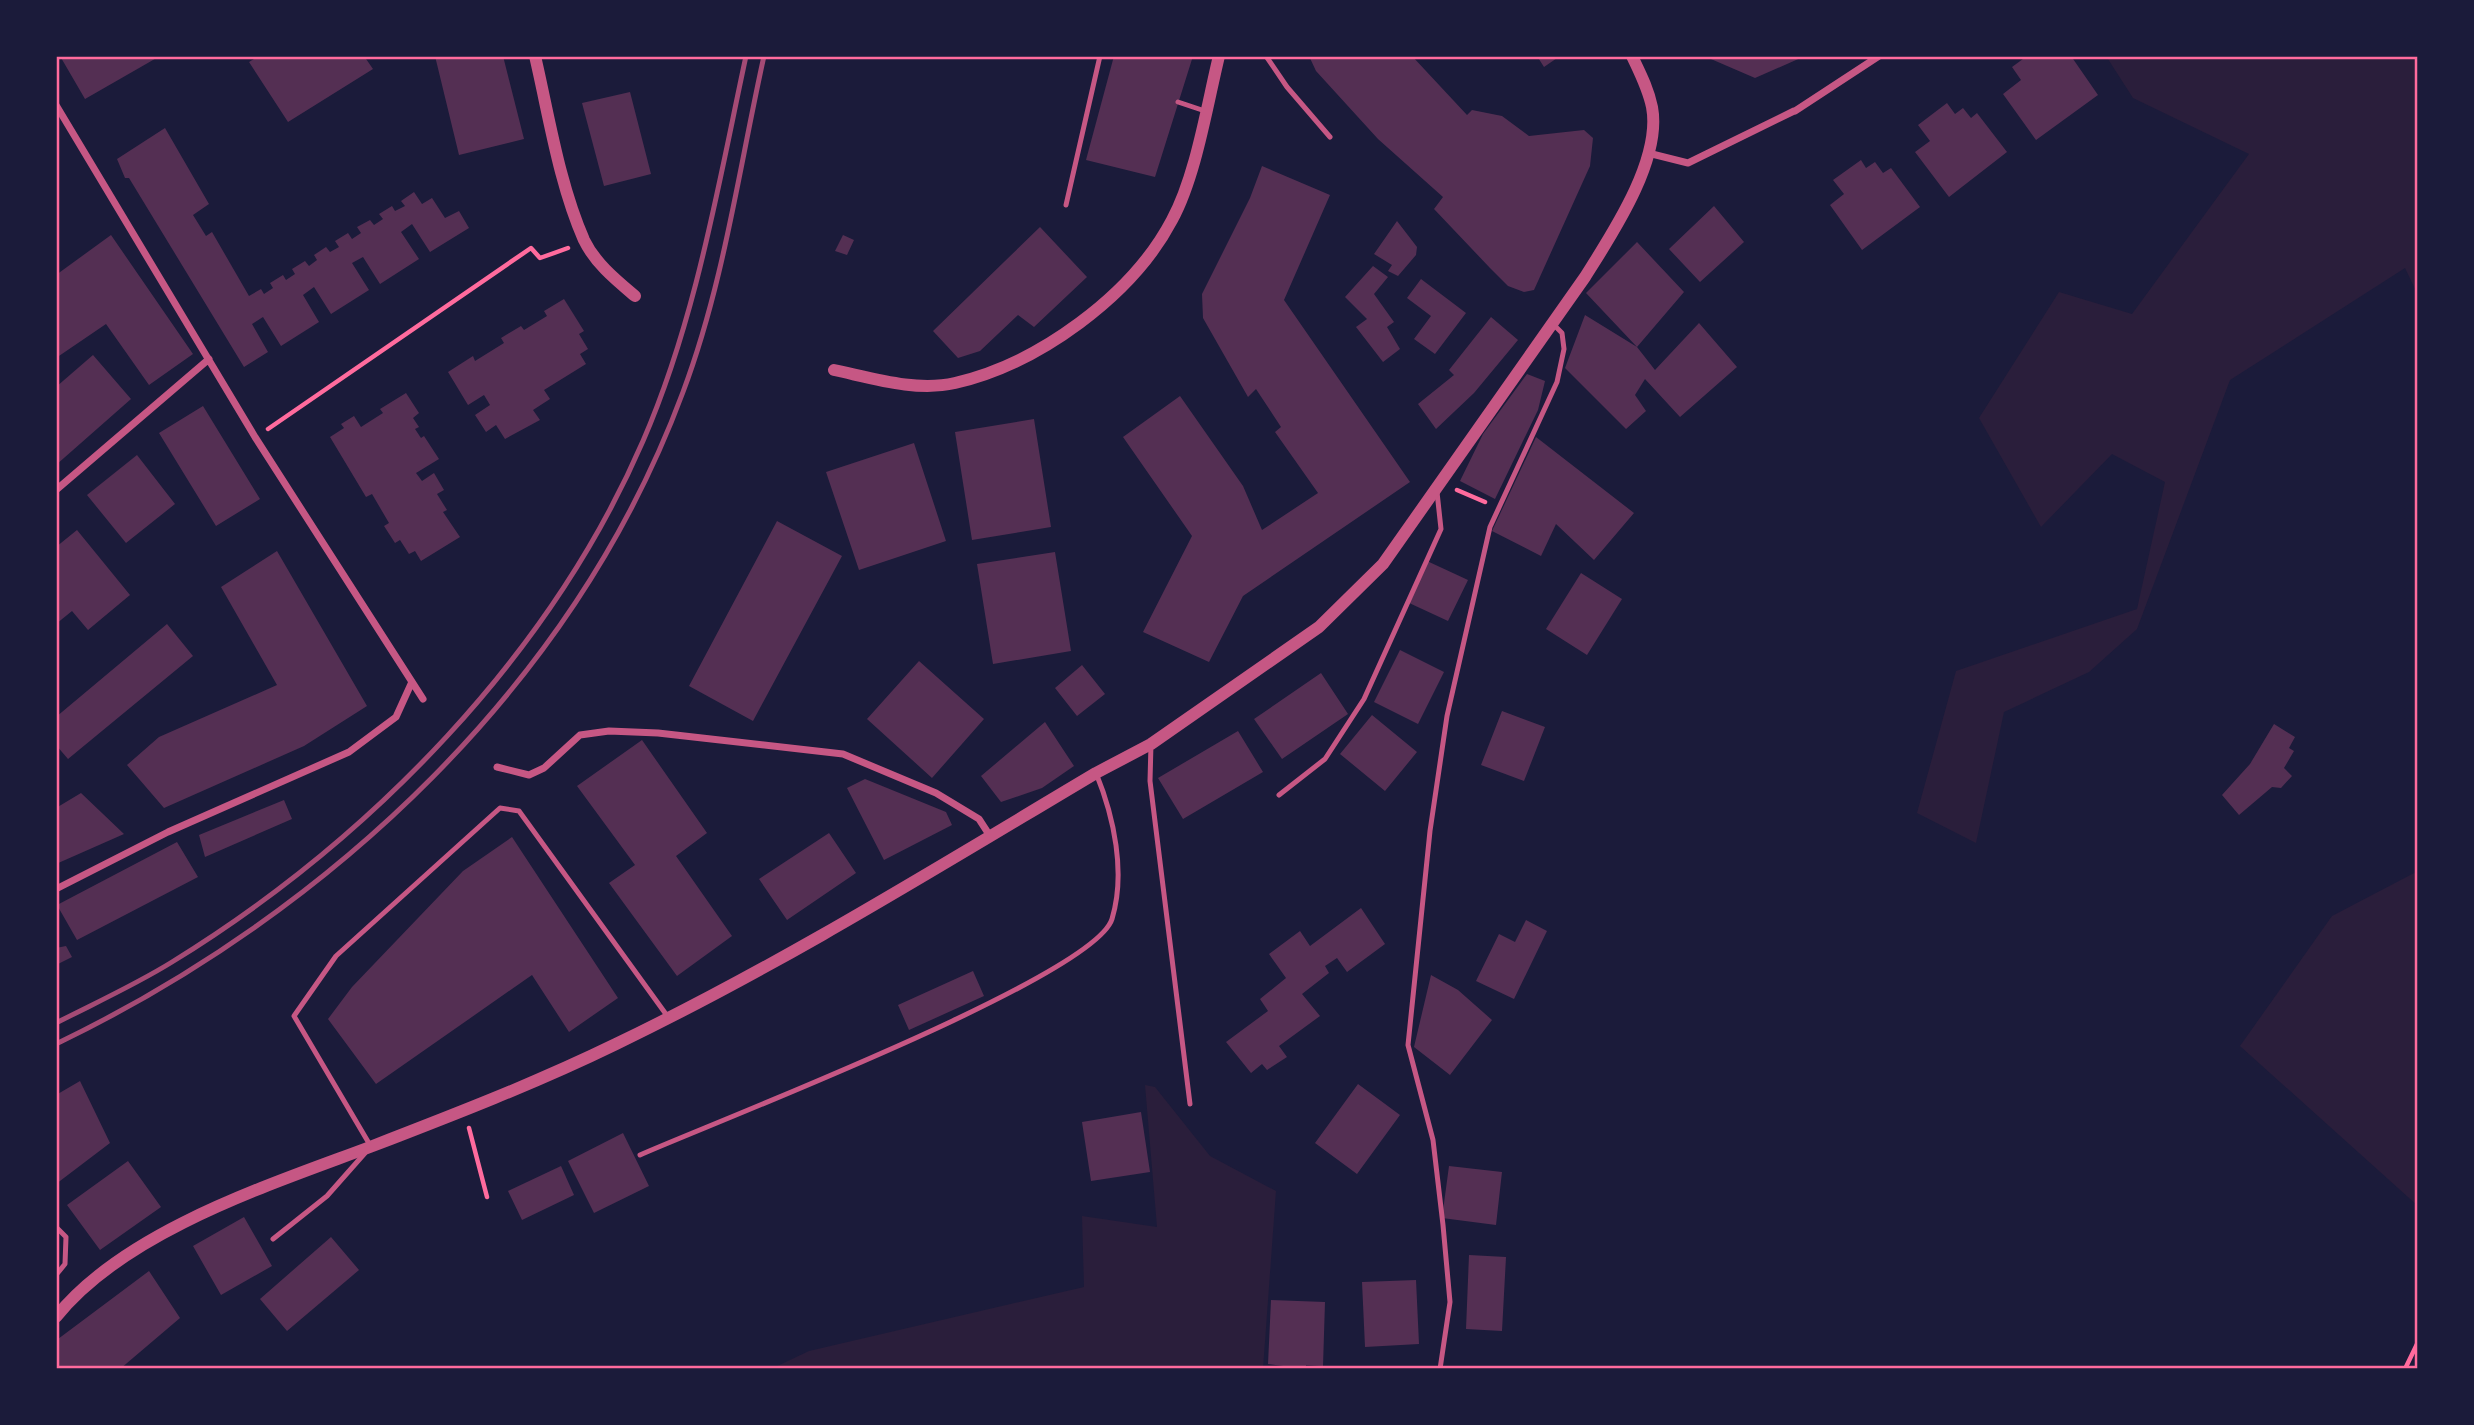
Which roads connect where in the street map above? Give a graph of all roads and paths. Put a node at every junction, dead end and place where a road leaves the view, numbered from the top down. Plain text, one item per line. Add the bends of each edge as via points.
1 (535, 56) edge
2 (1100, 56) edge
3 (1219, 56) edge
4 (1266, 56) edge
5 (1632, 56) edge
6 (1879, 56) edge
7 (1178, 102) dead end
8 (56, 105) edge
9 (1205, 111) junction
10 (1330, 137) dead end
11 (1648, 153) junction
12 (1066, 205) dead end
13 (563, 250) dead end
14 (635, 296) dead end
15 (1552, 323) junction
16 (209, 359) junction
17 (834, 370) dead end
18 (255, 438) junction
19 (1439, 486) junction
20 (56, 490) edge
21 (1498, 508) junction
22 (411, 684) junction
23 (423, 699) dead end
24 (1151, 744) junction
25 (497, 767) dead end
26 (1096, 774) junction
27 (1279, 795) dead end
28 (990, 836) junction
29 (56, 889) edge
30 (668, 1018) junction
31 (1190, 1104) dead end
32 (462, 1110) junction
33 (371, 1147) junction
34 (640, 1155) dead end
35 (486, 1197) dead end
36 (56, 1227) edge
37 (273, 1239) dead end
38 (56, 1275) edge
39 (56, 1317) edge
40 (2418, 1342) edge
41 (1440, 1369) edge
42 (2405, 1369) edge

1 - 14 street via 567,190 585,241 607,272
2 - 12 lane
3 - 9 street
4 - 10 lane
5 - 11 street via 1652,109
6 - 11 street via 1794,111 1688,163
7 - 9 lane
8 - 16 street
9 - 17 street via 1183,193 1166,230 1136,271 1072,328 1022,358 954,383 900,384
11 - 15 street via 1611,235
13 - 18 path via 540,258 531,248
15 - 19 street
15 - 21 lane via 1562,333 1564,349 1557,382
16 - 18 street
16 - 20 street
18 - 22 street
19 - 21 path
19 - 24 street via 1383,564 1319,627
19 - 27 lane via 1441,528 1364,699 1325,759
21 - 41 lane via 1447,716 1408,1045 1433,1140 1443,1225 1450,1302
22 - 23 street
22 - 29 street via 396,717 349,752 168,832
24 - 26 street
24 - 31 lane via 1150,781
25 - 28 street via 528,775 544,768 580,735 609,731 843,754 936,793 979,819
26 - 28 street
26 - 34 lane via 1115,835 1117,880 1112,921 1080,953 913,1041
28 - 30 street via 751,977
30 - 32 street
30 - 33 lane via 519,811 500,808 336,956 293,1016
32 - 33 street
32 - 35 path
33 - 37 lane via 327,1196
33 - 39 street via 194,1217 108,1268
36 - 38 lane via 66,1237 65,1264
40 - 42 path

